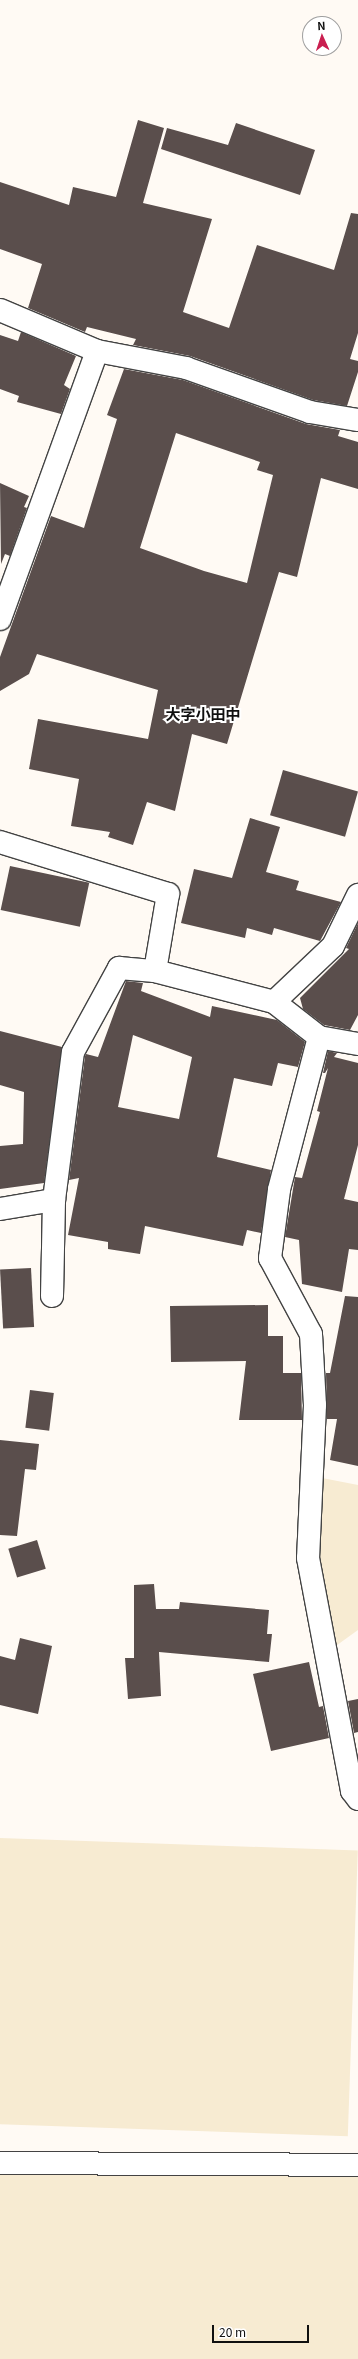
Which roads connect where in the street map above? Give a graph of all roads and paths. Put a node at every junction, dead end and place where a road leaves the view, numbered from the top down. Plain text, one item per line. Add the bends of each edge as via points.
1 (0, 310) edge
2 (98, 351) junction
3 (358, 420) edge
4 (0, 619) edge
5 (0, 842) edge
6 (358, 895) edge
7 (155, 971) junction
8 (274, 1002) junction
9 (319, 1037) junction
10 (358, 1044) edge
11 (54, 1200) junction
12 (0, 1209) edge
13 (52, 1296) dead end
14 (358, 1798) edge
15 (0, 2163) edge
16 (358, 2165) edge

1 - 2 street
2 - 3 street via 186,368 310,412
2 - 4 street
5 - 7 street via 168,894
6 - 8 street via 333,946
7 - 8 street
7 - 11 street via 119,968 73,1052
8 - 9 street
9 - 10 street
9 - 14 street via 279,1190 270,1258 311,1334 315,1406 308,1558 352,1792
11 - 12 street
11 - 13 street
15 - 16 street

